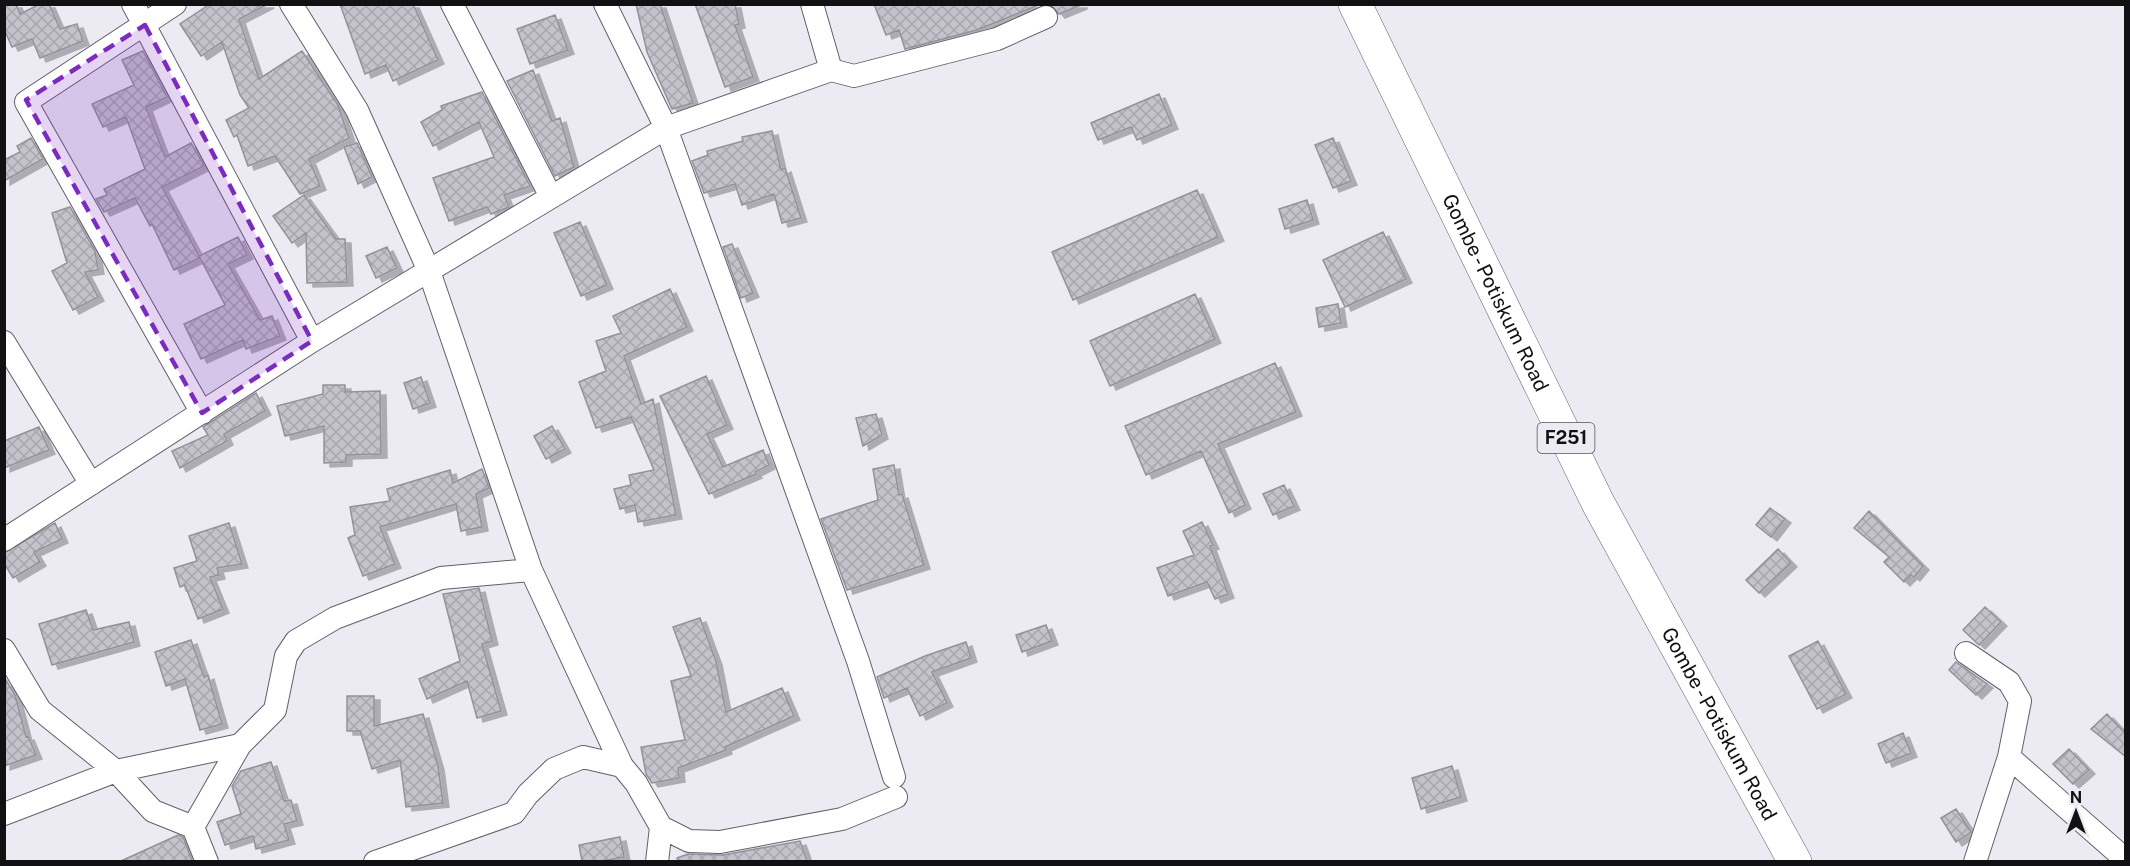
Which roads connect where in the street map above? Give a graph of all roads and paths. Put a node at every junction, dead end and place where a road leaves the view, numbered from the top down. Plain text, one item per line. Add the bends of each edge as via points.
1 (133, 4) edge
2 (175, 4) edge
3 (291, 4) edge
4 (452, 4) edge
5 (605, 4) edge
6 (812, 4) edge
7 (1355, 4) edge
8 (1046, 17) dead end
9 (145, 25) junction
10 (831, 70) junction
11 (666, 129) junction
12 (551, 197) junction
13 (429, 271) junction
14 (312, 341) junction
15 (4, 342) edge
16 (202, 413) junction
17 (91, 484) junction
18 (4, 540) edge
19 (531, 570) junction
20 (4, 650) edge
21 (1966, 652) dead end
22 (240, 745) junction
23 (2009, 757) junction
24 (622, 766) junction
25 (116, 771) junction
26 (4, 814) edge
27 (193, 827) junction
28 (661, 827) junction
29 (2126, 860) edge
30 (207, 861) edge
31 (375, 861) edge
32 (657, 861) edge
33 (1795, 861) edge
34 (1975, 861) edge

1 - 9 street
2 - 9 street
3 - 13 street via 357,110
4 - 12 street
5 - 11 street
6 - 10 street
7 - 33 main road, Gombe - Potiskum Road / F251 via 1598,503
8 - 10 street via 997,39 854,76
9 - 14 street
9 - 16 street via 26,102
10 - 11 street
11 - 12 street
11 - 28 street via 858,661 895,787 842,819 720,842 689,840
12 - 13 street
13 - 14 street
13 - 19 street
14 - 16 street
15 - 17 street
16 - 17 street
17 - 18 street
19 - 22 street via 441,578 335,618 296,640 286,656 275,710
19 - 24 street
20 - 25 street via 40,710
21 - 23 street via 2009,682 2020,701
22 - 25 street
22 - 27 street
23 - 29 street
23 - 34 street
24 - 28 street
24 - 31 street via 583,757 554,769 514,813
25 - 26 street
25 - 27 street via 153,811
27 - 30 street
28 - 32 street

